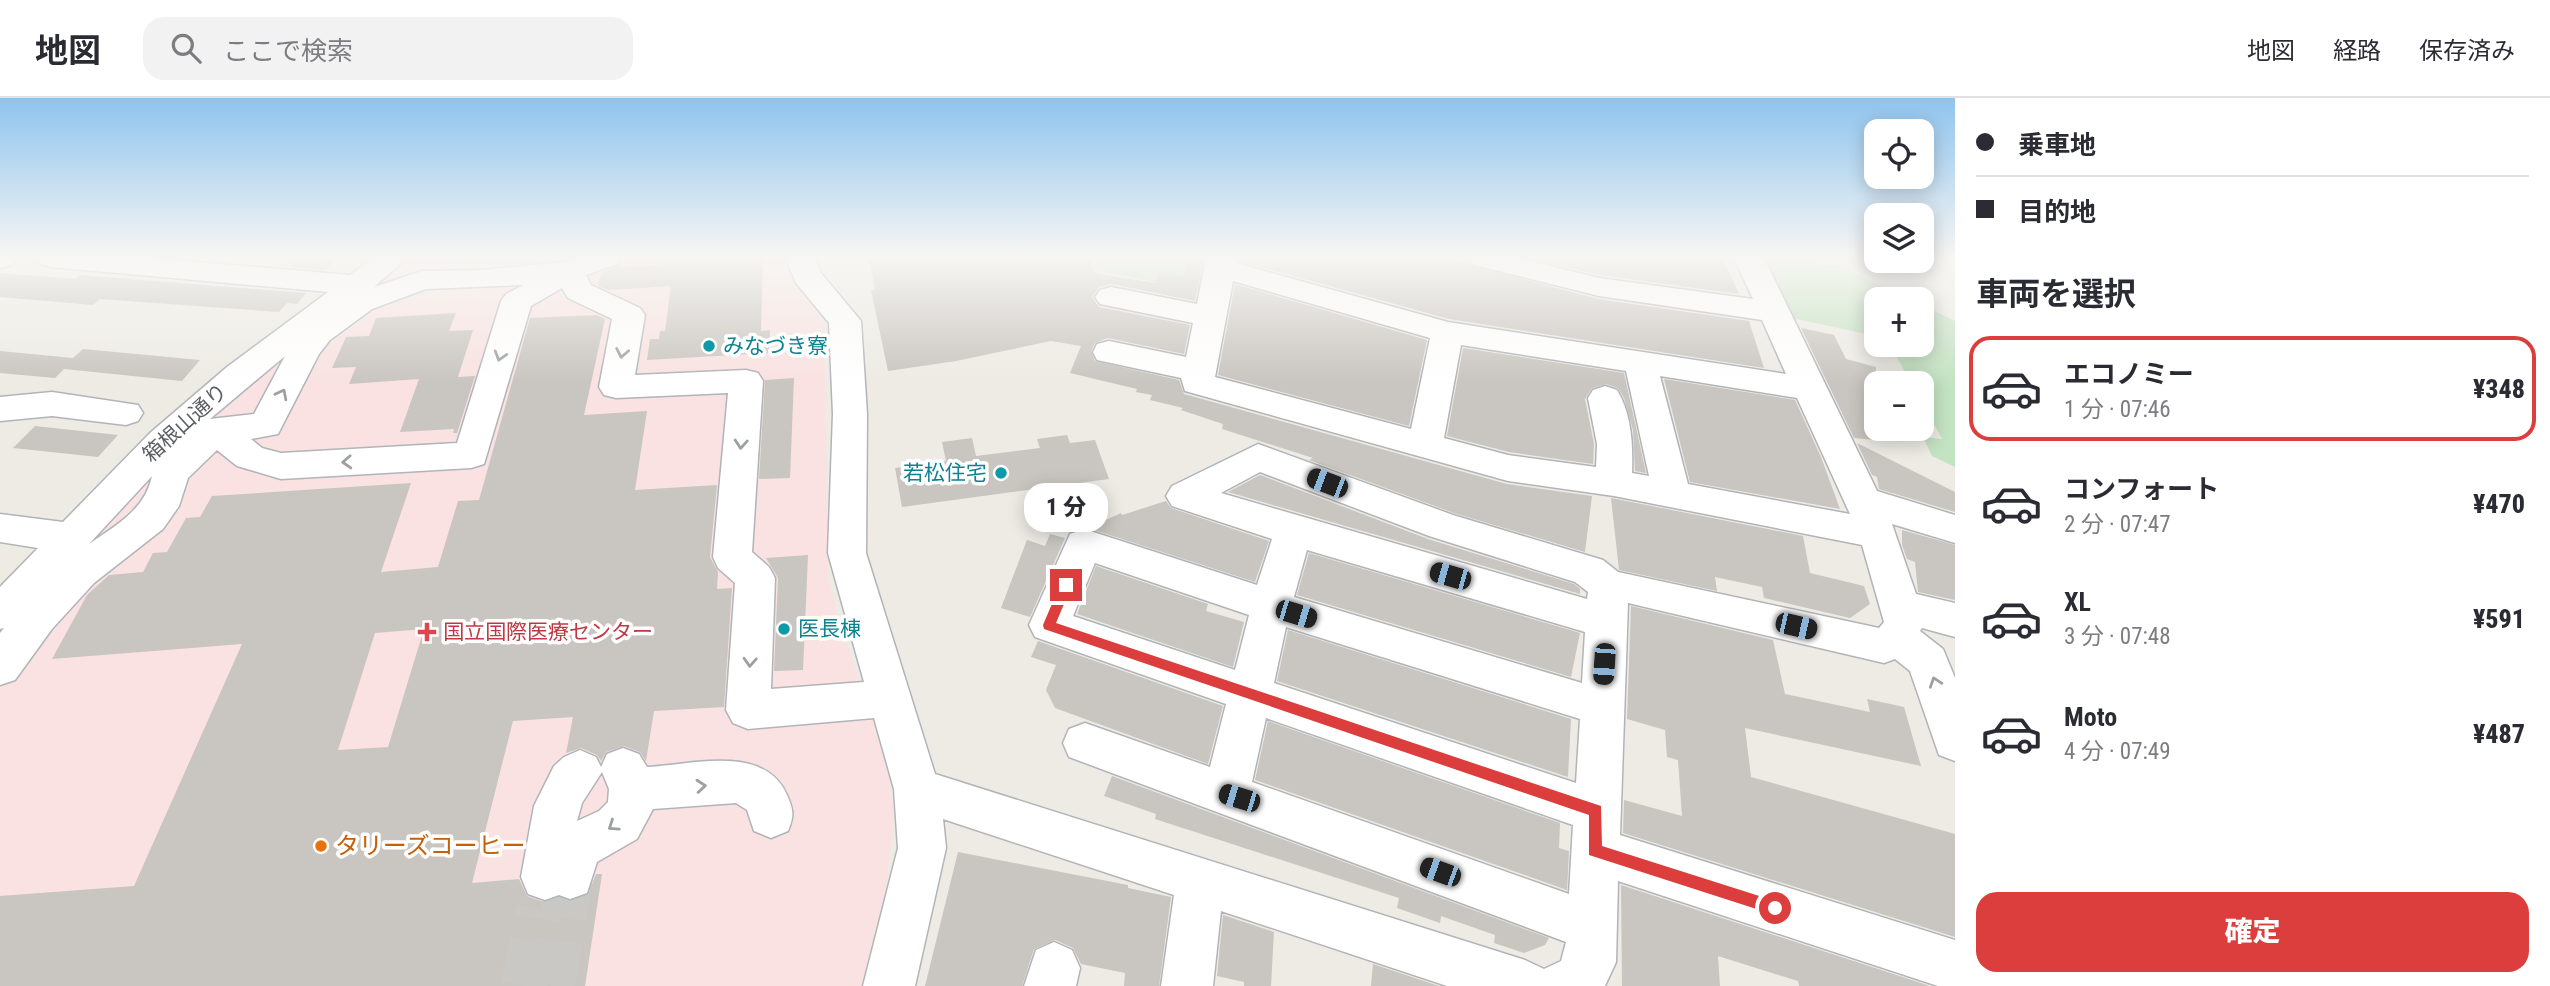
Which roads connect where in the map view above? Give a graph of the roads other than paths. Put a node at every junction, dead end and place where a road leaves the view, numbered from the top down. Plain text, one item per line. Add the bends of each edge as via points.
1 (337, 299) edge
2 (367, 299) edge
3 (520, 299) edge
4 (597, 299) edge
5 (827, 299) edge
6 (1119, 299) edge
7 (1215, 299) edge
8 (1340, 299) edge
9 (1686, 299) edge
10 (1768, 299) edge
11 (1774, 312) junction
12 (1212, 317) junction
13 (1447, 332) junction
14 (1110, 352) dead end
15 (1642, 365) junction
16 (1200, 371) junction
17 (1811, 389) junction
18 (1605, 398) dead end
19 (0, 409) edge
20 (126, 413) dead end
21 (200, 426) junction
22 (1425, 447) junction
23 (1615, 483) junction
24 (1672, 494) junction
25 (1870, 517) junction
26 (0, 528) edge
27 (1955, 529) edge
28 (1293, 531) junction
29 (69, 538) junction
30 (1609, 605) junction
31 (1270, 606) junction
32 (0, 613) edge
33 (1955, 620) edge
34 (1898, 622) junction
35 (0, 667) edge
36 (1249, 695) junction
37 (890, 698) junction
38 (1601, 707) junction
39 (1953, 731) edge
40 (1085, 743) dead end
41 (612, 776) junction
42 (917, 789) junction
43 (1226, 794) junction
44 (771, 816) dead end
45 (1595, 830) junction
46 (1200, 883) junction
47 (1591, 927) junction
48 (1955, 965) edge
49 (1179, 982) edge
50 (889, 986) edge
51 (1525, 986) edge
52 (1563, 986) edge

1 - 21 street, 箱根山通り via 239,375
21 -> 2 street via 266,425 305,348
3 -> 21 street via 471,455 281,466 250,457
4 -> 37 street via 629,315 616,387 746,381 732,557 755,578 748,710
5 - 37 street via 845,321 850,414 848,553
6 - 12 street
7 - 12 street
8 - 13 street
9 - 11 street
10 - 11 street
11 - 17 street
12 - 16 street
13 - 15 street
13 - 22 street
14 - 16 street
15 - 17 street
15 - 24 street
16 - 22 street via 1198,383
17 - 25 street
18 - 23 street via 1615,444
19 - 20 street via 52,404
21 - 29 street, 箱根山通り
21 - 35 street via 171,472 170,490 148,524 80,572
22 - 23 street via 1508,468
23 - 24 street
24 - 25 street
25 - 27 street
25 - 34 street
26 - 29 street
28 - 30 street
28 - 30 street via 1185,496 1258,457 1443,526 1589,571
28 - 31 street
29 - 32 street, 箱根山通り
30 - 34 street via 1623,586 1884,646
30 - 38 street
31 - 36 street
31 - 36 street via 1084,544 1049,625
31 - 38 street
33 - 34 street
39 -> 34 street via 1928,661
36 - 43 street
36 - 45 street
37 - 42 street
38 - 45 street
40 - 43 street
41 -> 41 street via 631,806 621,823 583,843 557,877 559,802 564,787
41 -> 44 street via 653,790 747,784 761,792
42 - 46 street
42 - 50 street via 922,848
43 - 47 street
45 - 47 street
45 - 48 street
46 - 49 street
46 - 51 street
47 - 52 street via 1590,962 1577,984

